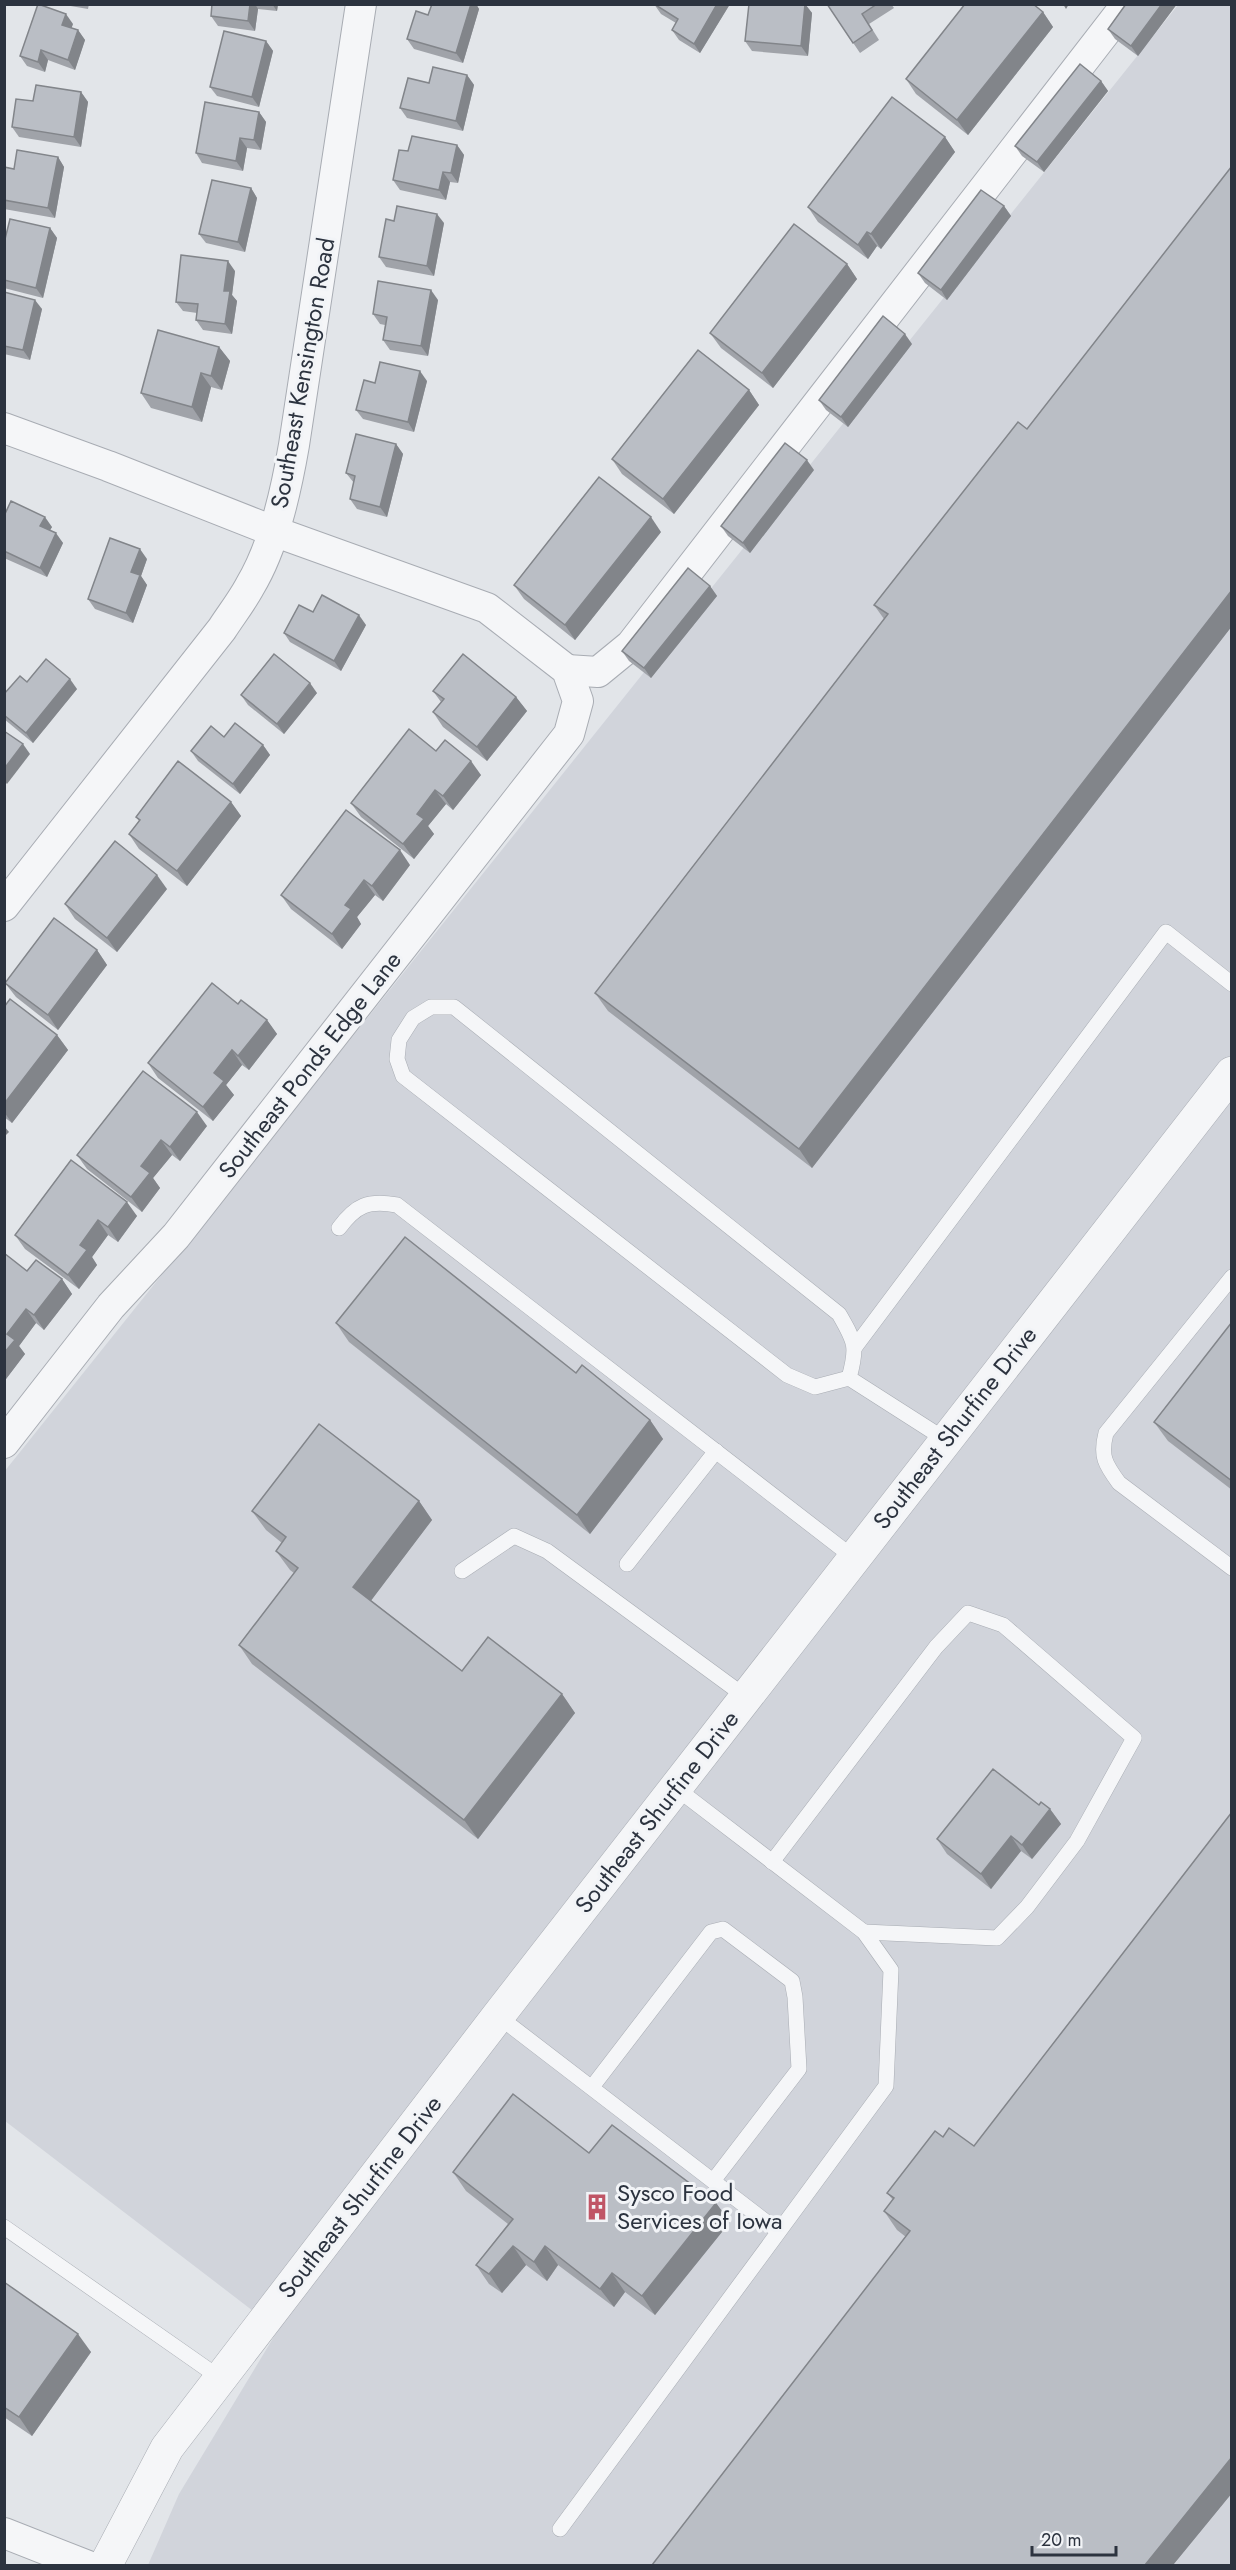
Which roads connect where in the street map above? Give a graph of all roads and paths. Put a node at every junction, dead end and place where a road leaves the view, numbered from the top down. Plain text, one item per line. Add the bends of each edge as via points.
1 (361, 4) edge
2 (1127, 4) edge
3 (4, 428) edge
4 (273, 531) junction
5 (567, 670) junction
6 (4, 906) edge
7 (1232, 984) edge
8 (1232, 1073) edge
9 (339, 1228) dead end
10 (1232, 1277) edge
11 (855, 1347) junction
12 (849, 1377) junction
13 (946, 1440) junction
14 (4, 1443) edge
15 (716, 1451) junction
16 (854, 1558) junction
17 (627, 1564) dead end
18 (1232, 1568) edge
19 (462, 1571) dead end
20 (746, 1697) junction
21 (676, 1788) junction
22 (772, 1862) junction
23 (864, 1932) junction
24 (498, 2016) junction
25 (592, 2087) junction
26 (713, 2181) junction
27 (4, 2227) edge
28 (778, 2231) junction
29 (220, 2379) junction
30 (560, 2529) dead end
31 (4, 2533) edge
32 (88, 2565) edge
33 (105, 2565) edge

1 - 4 street, Southeast Kensington Road via 294,445 286,492
2 - 5 street via 631,645 598,672
3 - 4 street
4 - 5 street via 487,608
4 - 6 street, Southeast Kensington Road via 251,585 222,629
5 - 14 street, Southeast Ponds Edge Lane via 578,701 569,734 176,1236 111,1306
7 - 11 lane via 1166,932
8 - 13 street, Southeast Shurfine Drive
9 - 15 lane via 353,1210 378,1202 397,1205
10 - 18 lane via 1106,1433 1102,1448 1107,1466 1119,1483
11 - 12 lane
11 - 12 lane via 839,1314 454,1007 431,1007 412,1018 399,1040 397,1059 404,1076 787,1375 815,1387
12 - 13 lane
13 - 16 street, Southeast Shurfine Drive
15 - 16 lane
15 - 17 lane
16 - 20 street, Southeast Shurfine Drive
19 - 20 lane via 514,1536 547,1551
20 - 21 street, Southeast Shurfine Drive
21 - 22 lane
21 - 24 street, Southeast Shurfine Drive
22 - 23 lane
22 - 23 lane via 936,1647 968,1613 1003,1624 1134,1738 1077,1841 1027,1907 997,1938
23 - 28 lane via 891,1970 886,2086
24 - 25 lane
24 - 29 street, Southeast Shurfine Drive
25 - 26 lane
25 - 26 lane via 711,1932 723,1929 792,1982 799,2069
26 - 28 lane
27 - 29 lane
28 - 30 lane
29 - 33 street, Southeast Shurfine Drive via 167,2448
31 - 32 street

